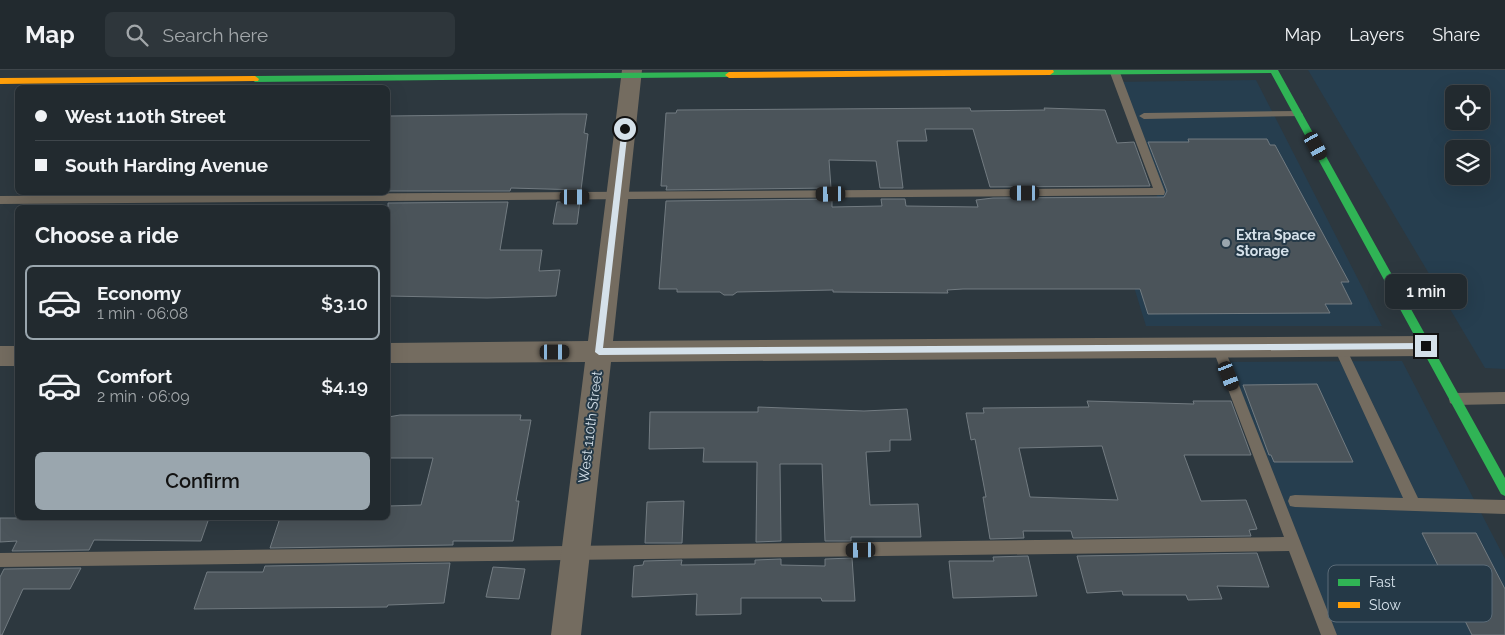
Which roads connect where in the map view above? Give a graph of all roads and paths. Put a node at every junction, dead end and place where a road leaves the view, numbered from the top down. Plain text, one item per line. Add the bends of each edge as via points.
1 (1274, 70) edge
2 (955, 71) edge
3 (1114, 71) edge
4 (631, 72) edge
5 (795, 72) edge
6 (473, 73) edge
7 (0, 74) edge
8 (310, 74) edge
9 (147, 75) edge
10 (0, 81) edge
11 (1298, 114) junction
12 (1144, 116) dead end
13 (617, 196) junction
14 (0, 200) edge
15 (1339, 346) junction
16 (1426, 346) junction
17 (1218, 348) junction
18 (599, 352) junction
19 (390, 353) edge
20 (0, 356) edge
21 (15, 356) edge
22 (1505, 398) edge
23 (1455, 399) junction
24 (1504, 487) edge
25 (1295, 501) dead end
26 (1414, 504) junction
27 (1505, 507) edge
28 (1292, 544) junction
29 (575, 554) junction
30 (0, 560) edge
31 (566, 635) edge
32 (1328, 635) edge

1 - 3 street
1 - 11 street
2 - 3 street
2 - 5 street
3 - 13 lane via 1160,192
4 - 5 street
4 - 6 street
4 - 13 street, West 110th Street
6 - 8 street
7 - 10 street
8 - 9 street
9 - 10 street
11 - 12 lane
11 - 16 street
13 - 14 lane
13 - 18 street, West 110th Street
15 - 16 street
15 - 17 street
15 - 26 lane
16 - 23 street
17 - 18 street
17 - 28 lane
18 - 19 street
18 - 29 street, West 110th Street
20 - 21 street
22 - 23 lane
23 - 24 street
25 - 26 lane
26 - 27 lane
28 - 29 lane
28 - 32 lane
29 - 30 lane
29 - 31 street, West 110th Street

